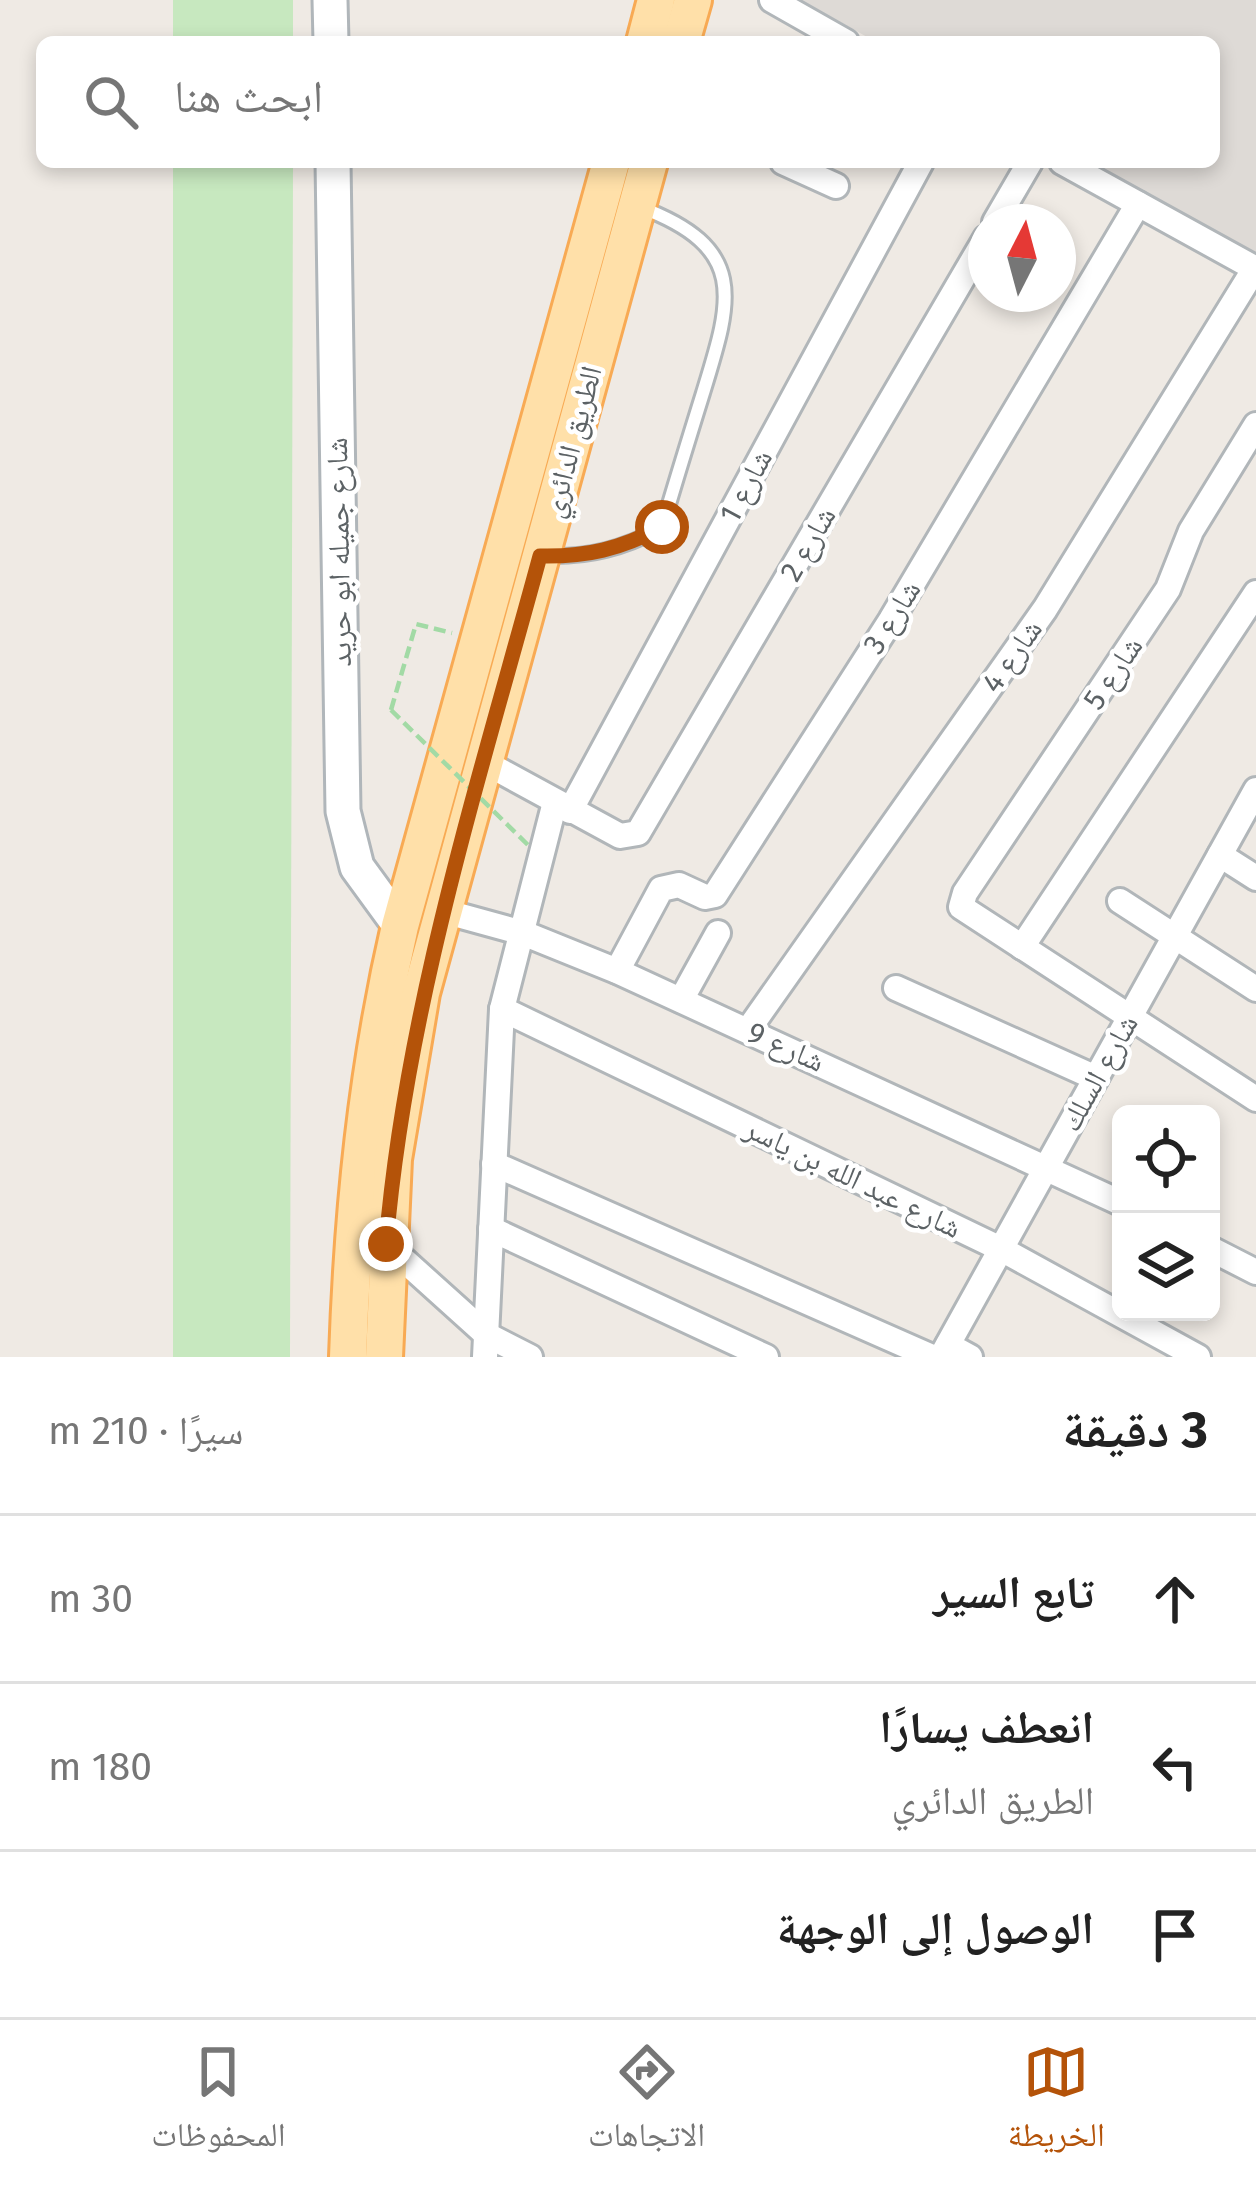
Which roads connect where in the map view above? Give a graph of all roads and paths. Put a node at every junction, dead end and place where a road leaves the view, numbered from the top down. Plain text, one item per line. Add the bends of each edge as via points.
1 (330, 0) edge
2 (656, 0) edge
3 (693, 0) edge
4 (772, 0) edge
5 (331, 36) edge
6 (647, 36) edge
7 (683, 36) edge
8 (835, 36) edge
9 (332, 168) edge
10 (609, 168) edge
11 (647, 168) edge
12 (796, 168) edge
13 (918, 168) edge
14 (1026, 168) edge
15 (1073, 168) edge
16 (836, 186) dead end
17 (1138, 203) junction
18 (1006, 204) edge
19 (637, 206) junction
20 (968, 269) edge
21 (1256, 269) edge
22 (1256, 425) edge
23 (540, 556) junction
24 (1256, 593) edge
25 (479, 639) junction
26 (484, 762) junction
27 (1256, 790) edge
28 (563, 807) junction
29 (529, 846) dead end
30 (1220, 855) junction
31 (1256, 878) edge
32 (1120, 902) dead end
33 (443, 911) junction
34 (400, 926) junction
35 (523, 934) junction
36 (718, 934) dead end
37 (1175, 936) junction
38 (1022, 947) junction
39 (617, 971) junction
40 (896, 988) dead end
41 (1256, 989) edge
42 (681, 1000) junction
43 (502, 1009) junction
44 (1131, 1014) junction
45 (748, 1030) junction
46 (1096, 1078) junction
47 (1256, 1099) edge
48 (494, 1164) junction
49 (1048, 1166) junction
50 (1112, 1198) edge
51 (491, 1228) junction
52 (386, 1244) junction
53 (1001, 1249) junction
54 (1220, 1254) edge
55 (1256, 1272) edge
56 (486, 1346) edge
57 (948, 1354) edge
58 (348, 1357) edge
59 (383, 1357) edge
60 (530, 1357) edge
61 (766, 1357) edge
62 (1198, 1357) edge

1 - 5 street
2 - 6 main road
3 - 7 main road
4 - 8 street
9 - 34 street, شارع جميله ابو حريد via 343,811 357,867
10 - 25 main road, الطريق الدائري
11 - 19 main road, الطريق الدائري
12 - 16 street
13 - 28 street, شارع 1
14 - 18 street
15 - 17 street
17 - 21 street
17 - 39 street, شارع 3 via 891,620 718,891 710,898 679,885 661,889
19 - 23 main road, الطريق الدائري
19 - 23 lane via 684,223 717,261 729,309 662,527 583,557
20 - 28 street, شارع 2 via 638,833 620,836
21 - 45 street, شارع 4 via 1045,609
22 - 38 street, شارع 5 via 1191,531 1168,590 962,899 965,913
23 - 26 main road, الطريق الدائري
24 - 38 street
25 - 29 path, bridge via 416,624 392,710
25 - 34 main road, الطريق الدائري
26 - 28 street
26 - 33 main road, الطريق الدائري
27 - 30 street, شارع السلك
28 - 35 street, شارع 1
30 - 31 street
30 - 37 street, شارع السلك
32 - 37 street
33 - 35 street, شارع 9
33 - 52 main road, الطريق الدائري via 405,1076
34 - 58 main road, الطريق الدائري via 362,1126
35 - 39 street, شارع 9
35 - 43 street, شارع 1
36 - 42 street
37 - 41 street
37 - 44 street, شارع السلك
38 - 44 street
39 - 42 street, شارع 9
40 - 46 street
42 - 45 street, شارع 9
43 - 48 street, شارع 1
43 - 53 street, شارع عبد الله بن ياسر
44 - 46 street, شارع السلك
44 - 47 street
45 - 49 street, شارع 9
46 - 49 street, شارع السلك
48 - 51 street, شارع 1
48 - 57 street
49 - 50 street, شارع 9
49 - 53 street, شارع السلك
51 - 56 street, شارع 1
51 - 61 street
52 - 56 street
52 - 59 main road, الطريق الدائري
53 - 57 street, شارع السلك
53 - 62 street, شارع عبد الله بن ياسر
54 - 55 street
56 - 60 street

